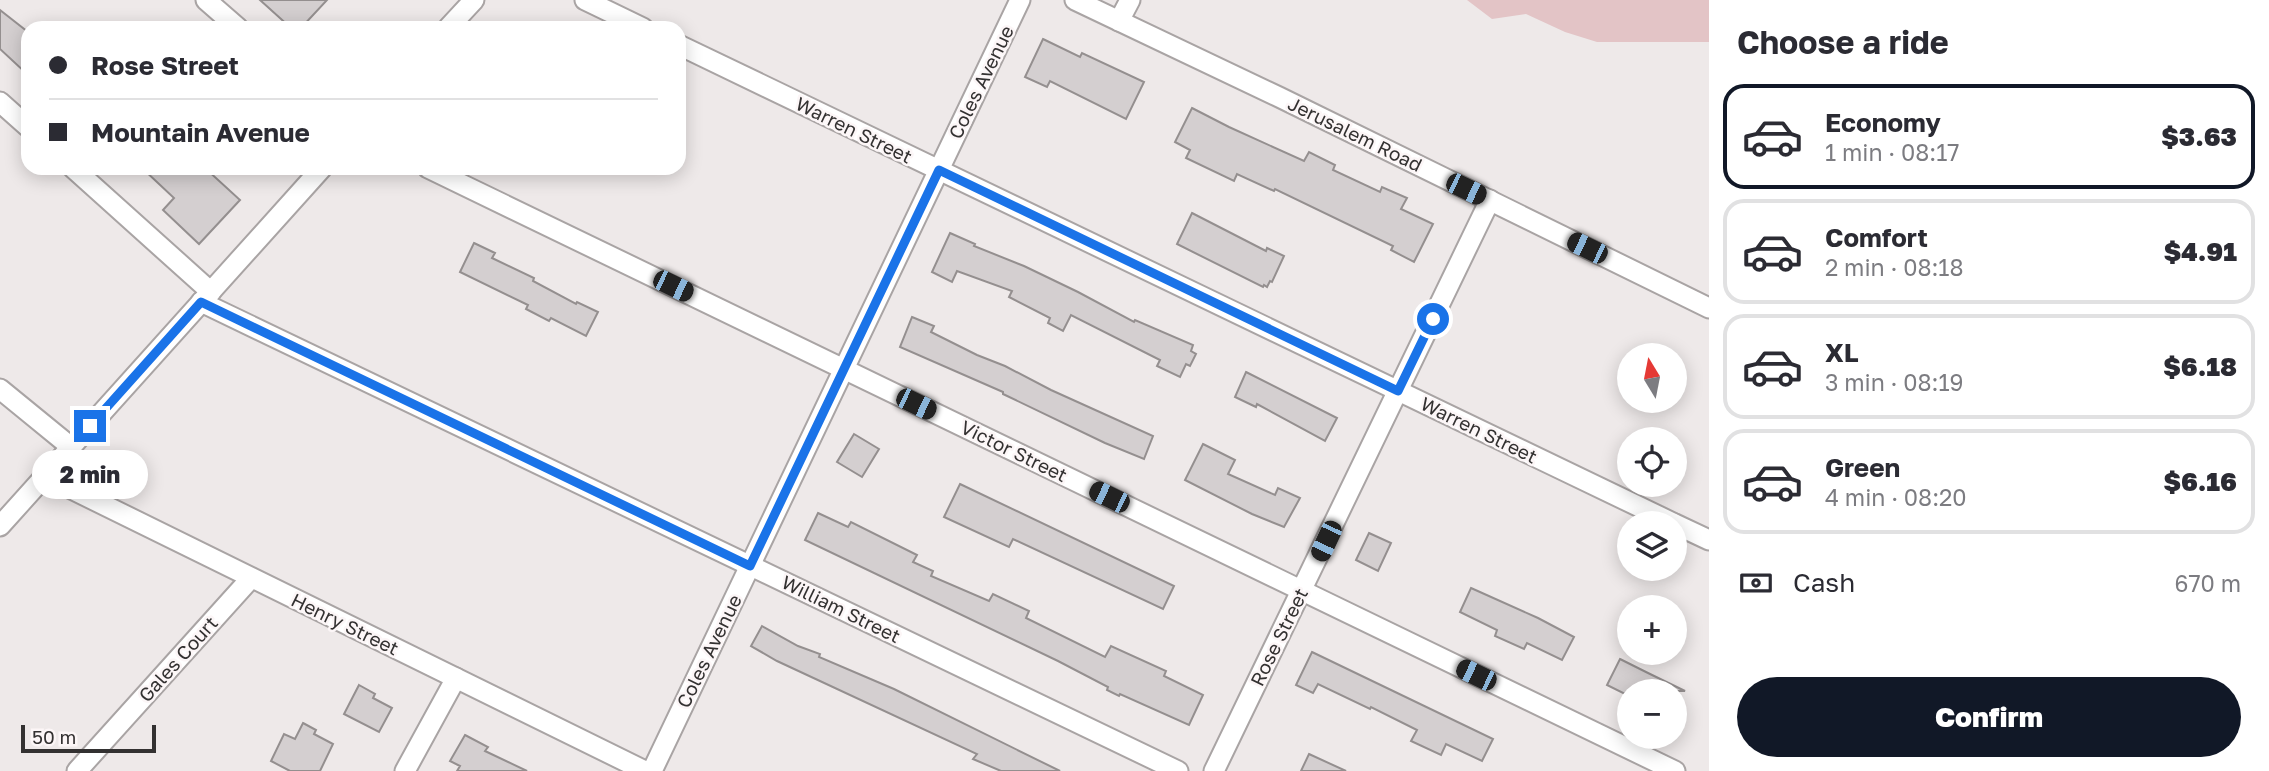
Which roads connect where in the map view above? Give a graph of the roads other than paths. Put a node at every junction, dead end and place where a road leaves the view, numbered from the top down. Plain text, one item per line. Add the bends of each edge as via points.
1 (206, 0) edge
2 (474, 0) edge
3 (585, 0) edge
4 (1020, 0) edge
5 (1075, 0) edge
6 (1130, 0) edge
7 (230, 21) edge
8 (454, 21) edge
9 (628, 21) edge
10 (1119, 21) junction
11 (686, 48) edge
12 (0, 102) edge
13 (21, 121) edge
14 (939, 170) junction
15 (80, 175) edge
16 (316, 175) edge
17 (442, 175) edge
18 (1490, 200) junction
19 (206, 297) junction
20 (1709, 308) edge
21 (844, 369) junction
22 (0, 389) edge
23 (1398, 391) junction
24 (71, 447) junction
25 (45, 475) junction
26 (1647, 511) edge
27 (0, 526) edge
28 (1687, 530) edge
29 (1709, 540) edge
30 (750, 566) junction
31 (251, 578) junction
32 (1302, 591) junction
33 (456, 678) junction
34 (77, 771) edge
35 (405, 771) edge
36 (645, 771) edge
37 (652, 771) edge
38 (1178, 771) edge
39 (1214, 771) edge
40 (1675, 771) edge

1 - 7 street
2 - 8 street
3 - 9 street
4 - 14 street, Coles Avenue
5 - 10 street, Jerusalem Road
6 - 10 street
10 - 18 street, Jerusalem Road
11 - 14 street, Warren Street
12 - 13 street
14 - 21 street, Coles Avenue
14 - 23 street, Warren Street
15 - 19 street, William Street
16 - 19 street
17 - 21 street, Victor Street
18 - 20 street, Jerusalem Road
18 - 23 street, Rose Street
19 - 24 street
19 - 30 street, William Street
21 - 30 street, Coles Avenue
21 - 32 street, Victor Street
22 - 24 street
23 - 26 street, Warren Street
23 - 32 street, Rose Street
24 - 25 street
25 - 27 street
25 - 31 street, Henry Street
28 - 29 street, Warren Street
30 - 37 street, Coles Avenue
30 - 38 street, William Street
31 - 33 street, Henry Street
31 - 34 street, Gales Court
32 - 39 street, Rose Street
32 - 40 street, Victor Street
33 - 35 street
33 - 36 street, Henry Street

